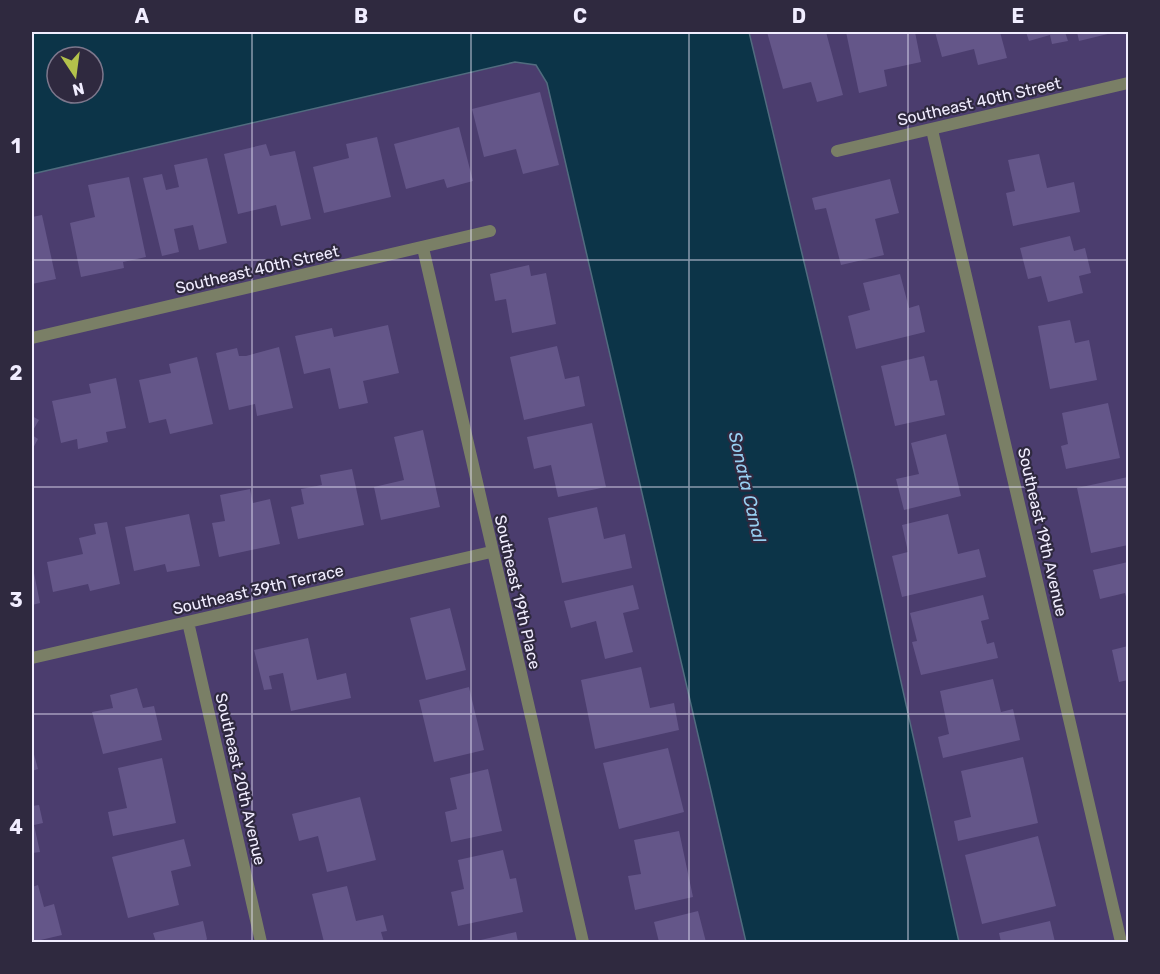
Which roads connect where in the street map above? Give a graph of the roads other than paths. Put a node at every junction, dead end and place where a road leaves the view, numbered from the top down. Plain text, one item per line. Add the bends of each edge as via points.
1 (1128, 83) edge
2 (932, 130) junction
3 (837, 151) dead end
4 (490, 231) dead end
5 (423, 248) junction
6 (32, 338) edge
7 (491, 552) junction
8 (188, 622) junction
9 (32, 658) edge
10 (261, 942) edge
11 (583, 942) edge
12 (1121, 942) edge

1 - 2 street, Southeast 40th Street
2 - 3 street, Southeast 40th Street
2 - 12 street, Southeast 19th Avenue
4 - 5 street, Southeast 40th Street
5 - 6 street, Southeast 40th Street
5 - 7 street, Southeast 19th Place
7 - 8 street, Southeast 39th Terrace
7 - 11 street, Southeast 19th Place
8 - 9 street, Southeast 39th Terrace
8 - 10 street, Southeast 20th Avenue

